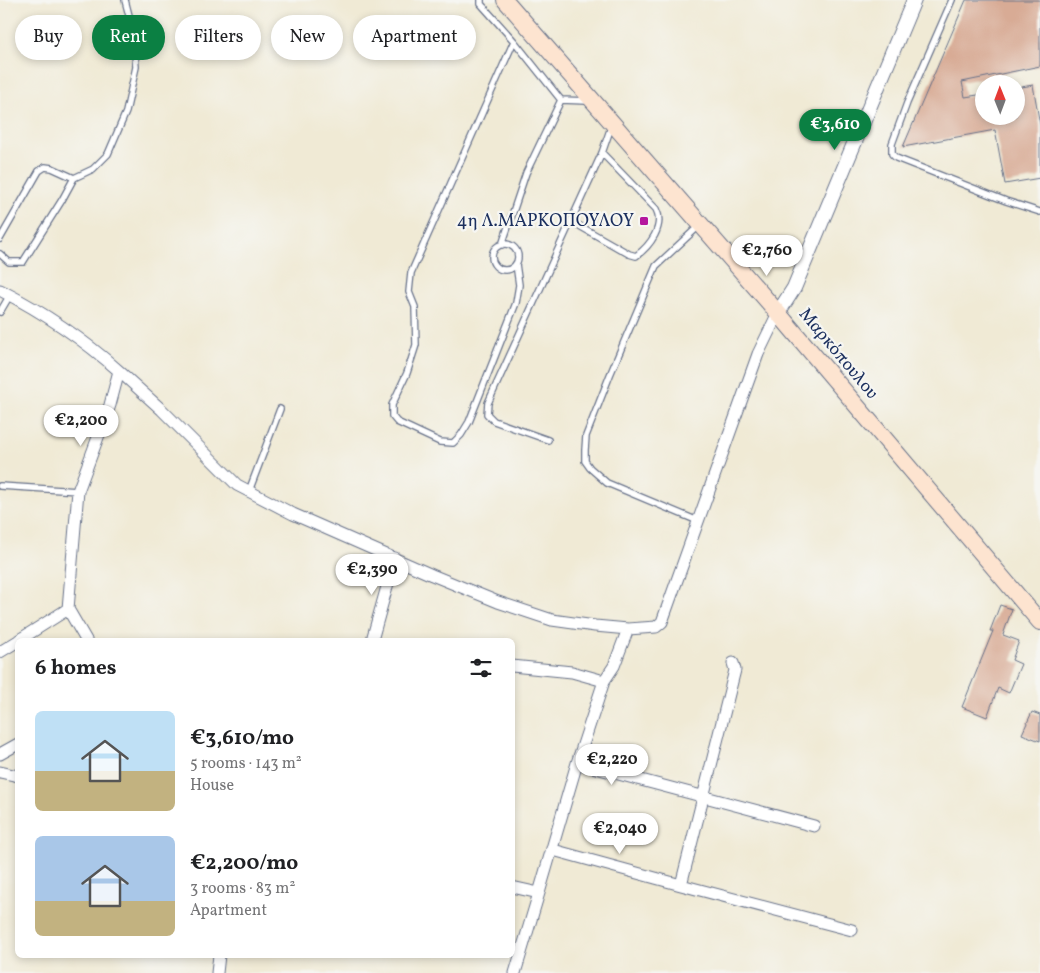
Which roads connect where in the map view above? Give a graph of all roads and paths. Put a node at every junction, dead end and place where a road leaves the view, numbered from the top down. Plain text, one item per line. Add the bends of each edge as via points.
1 (125, 0) edge
2 (481, 0) edge
3 (506, 0) edge
4 (914, 0) edge
5 (952, 0) edge
6 (514, 41) junction
7 (561, 100) junction
8 (594, 101) junction
9 (613, 122) junction
10 (602, 153) junction
11 (74, 178) junction
12 (1040, 212) edge
13 (571, 221) junction
14 (700, 225) junction
15 (0, 239) edge
16 (502, 245) junction
17 (0, 254) edge
18 (516, 264) junction
19 (5, 293) edge
20 (0, 312) edge
21 (778, 313) junction
22 (119, 371) junction
23 (280, 409) dead end
24 (548, 440) dead end
25 (0, 486) edge
26 (78, 491) junction
27 (249, 491) junction
28 (698, 521) junction
29 (395, 558) junction
30 (68, 609) junction
31 (1040, 622) edge
32 (628, 629) junction
33 (23, 638) edge
34 (85, 638) edge
35 (373, 638) edge
36 (15, 643) edge
37 (0, 652) edge
38 (733, 663) dead end
39 (515, 666) edge
40 (604, 681) junction
41 (15, 746) edge
42 (0, 754) edge
43 (577, 763) junction
44 (0, 772) edge
45 (15, 775) edge
46 (704, 796) junction
47 (814, 826) dead end
48 (552, 850) junction
49 (681, 885) junction
50 (515, 888) edge
51 (539, 893) junction
52 (852, 930) dead end
53 (219, 958) edge
54 (217, 973) edge
55 (515, 973) edge

1 - 11 lane via 133,31 136,67 126,112 108,154 93,169
2 - 6 lane via 481,4
3 - 8 main road, Μαρκόπουλου
4 - 21 street via 794,288
5 - 12 lane via 907,103 892,144 892,154 905,162
6 - 7 lane
6 - 18 lane via 411,273 409,292 415,307 416,345 392,405 392,416 397,422 440,442 453,443 461,436 470,422 516,303 519,285
7 - 8 lane
7 - 16 lane via 526,174
8 - 9 main road, Μαρκόπουλου
9 - 10 lane
9 - 14 main road, Μαρκόπουλου
10 - 13 lane
10 - 13 lane via 656,209 660,216 659,225 652,239 636,256
11 - 15 lane via 52,168 45,167 39,171
11 - 17 lane via 23,262 9,262
13 - 24 lane via 488,403 488,414 494,421
14 - 21 main road, Μαρκόπουλου
14 - 28 lane via 656,266 586,436 585,450 585,461 607,482
16 - 18 lane via 516,251
16 - 18 lane via 493,253 492,262 506,270
19 - 20 lane
19 - 22 street via 88,343
21 - 28 street via 758,354
21 - 31 main road, Μαρκόπουλου
22 - 26 street
22 - 27 street via 237,485
23 - 27 lane
25 - 26 lane
26 - 30 street
27 - 29 street via 293,514
28 - 32 street via 662,622 656,627
29 - 32 street via 498,602 552,620
29 - 35 street
30 - 33 street
30 - 34 street
32 - 40 street via 614,666
36 - 37 street
38 - 46 street via 735,670
39 - 40 street via 572,672
40 - 43 street
41 - 42 street
43 - 46 street
43 - 48 street
44 - 45 street
46 - 47 street
46 - 49 street
48 - 49 street
48 - 51 street
49 - 52 street
50 - 51 street
51 - 55 street
53 - 54 street

